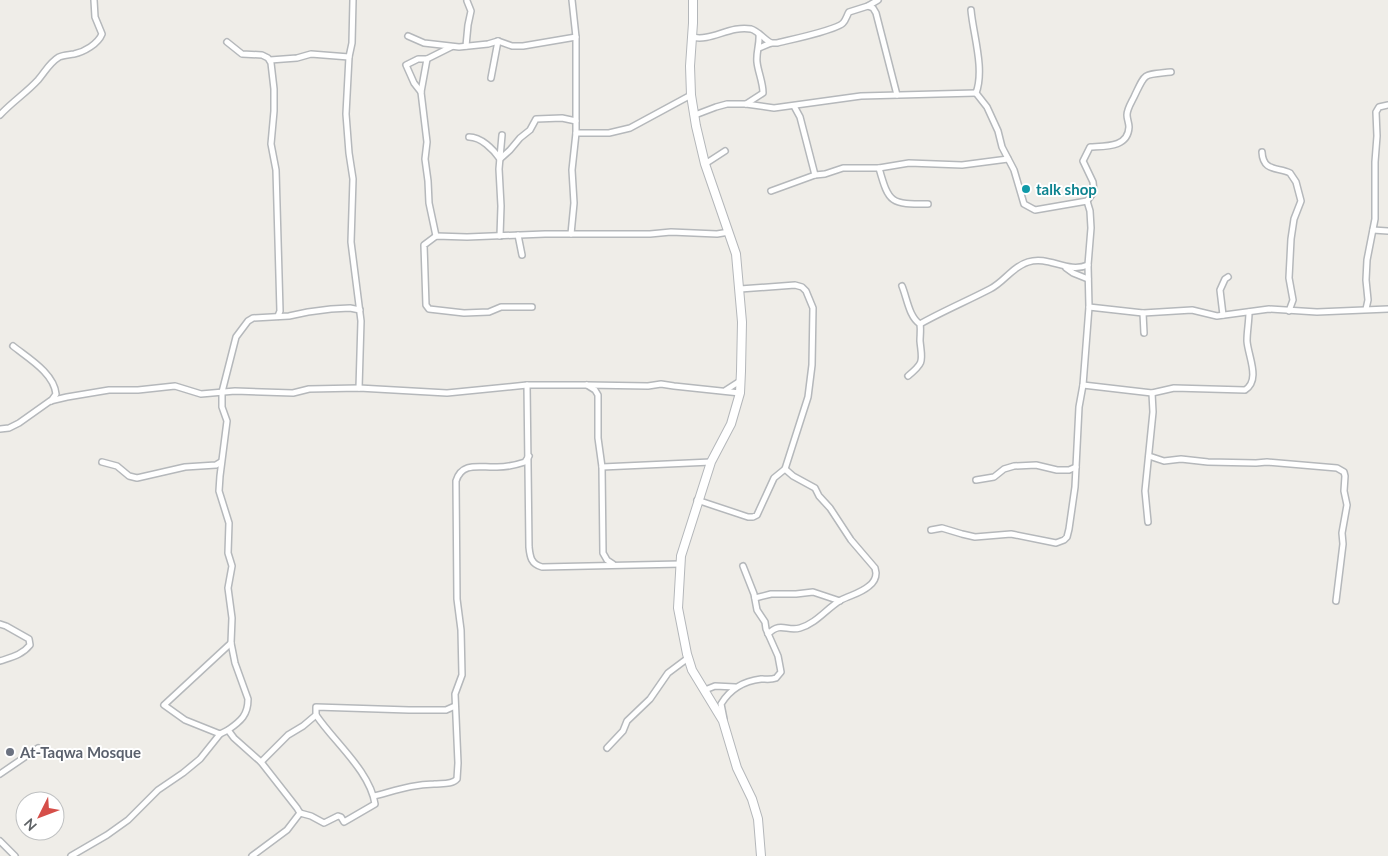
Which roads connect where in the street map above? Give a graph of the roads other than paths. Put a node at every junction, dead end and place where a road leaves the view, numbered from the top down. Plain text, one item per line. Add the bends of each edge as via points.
1 (94, 0) edge
2 (353, 0) edge
3 (572, 0) edge
4 (693, 0) edge
5 (878, 0) edge
6 (467, 1) edge
7 (868, 6) junction
8 (971, 10) dead end
9 (758, 33) junction
10 (408, 36) dead end
11 (692, 37) junction
12 (576, 38) junction
13 (498, 41) junction
14 (227, 42) dead end
15 (771, 42) junction
16 (466, 46) junction
17 (451, 47) junction
18 (759, 48) junction
19 (349, 58) junction
20 (427, 59) junction
21 (270, 60) junction
22 (1171, 72) dead end
23 (491, 78) dead end
24 (421, 92) junction
25 (976, 92) junction
26 (898, 94) junction
27 (691, 95) junction
28 (746, 104) junction
29 (1388, 105) edge
30 (794, 106) junction
31 (0, 115) edge
32 (694, 115) junction
33 (576, 121) junction
34 (576, 133) junction
35 (502, 135) dead end
36 (469, 137) dead end
37 (725, 151) dead end
38 (1262, 152) dead end
39 (500, 159) junction
40 (1008, 159) junction
41 (705, 164) junction
42 (879, 168) junction
43 (815, 175) junction
44 (771, 191) dead end
45 (1087, 201) junction
46 (928, 204) dead end
47 (1373, 230) junction
48 (1388, 231) edge
49 (729, 232) junction
50 (571, 234) junction
51 (518, 235) junction
52 (436, 236) junction
53 (500, 236) junction
54 (522, 254) dead end
55 (1088, 265) junction
56 (1066, 268) junction
57 (1228, 277) dead end
58 (1088, 279) junction
59 (902, 286) dead end
60 (740, 288) junction
61 (532, 306) dead end
62 (1089, 307) junction
63 (1366, 309) junction
64 (1388, 309) edge
65 (360, 310) junction
66 (1289, 311) junction
67 (1249, 312) junction
68 (1143, 314) junction
69 (1223, 315) junction
70 (278, 316) junction
71 (920, 324) junction
72 (1144, 334) dead end
73 (13, 346) dead end
74 (908, 376) dead end
75 (740, 381) junction
76 (587, 384) junction
77 (1083, 385) junction
78 (527, 386) junction
79 (541, 386) junction
80 (359, 388) junction
81 (726, 390) junction
82 (222, 392) junction
83 (740, 393) junction
84 (1152, 393) junction
85 (528, 399) junction
86 (50, 401) junction
87 (0, 429) edge
88 (529, 456) junction
89 (1149, 456) junction
90 (221, 461) junction
91 (102, 462) dead end
92 (711, 462) junction
93 (602, 467) junction
94 (1076, 467) junction
95 (784, 469) junction
96 (976, 480) dead end
97 (698, 500) junction
98 (1148, 522) dead end
99 (931, 530) dead end
100 (604, 556) junction
101 (681, 564) junction
102 (616, 565) junction
103 (597, 566) junction
104 (743, 566) dead end
105 (874, 568) junction
106 (884, 574) dead end
107 (755, 598) junction
108 (840, 601) junction
109 (1336, 601) dead end
110 (0, 624) edge
111 (768, 634) junction
112 (232, 643) junction
113 (688, 658) junction
114 (0, 661) edge
115 (735, 688) junction
116 (705, 690) junction
117 (455, 706) junction
118 (316, 715) junction
119 (726, 729) junction
120 (228, 730) junction
121 (220, 734) junction
122 (38, 748) dead end
123 (607, 748) dead end
124 (261, 762) junction
125 (0, 774) edge
126 (374, 796) junction
127 (300, 813) junction
128 (0, 840) edge
129 (15, 856) edge
130 (71, 856) edge
131 (252, 856) edge
132 (761, 856) edge

1 - 31 street via 95,17 102,34 100,38 84,51 61,56 52,62 38,81
2 - 19 street
3 - 12 street
4 - 11 street
5 - 7 street
6 - 16 street via 472,11
7 - 15 street via 849,12 839,25
7 - 26 street via 876,13
8 - 25 street via 978,56
9 - 11 street via 750,29 734,29 706,38
9 - 15 street
9 - 18 street
10 - 17 street via 424,43
11 - 27 street
12 - 13 street via 523,46
12 - 33 street
13 - 16 street
13 - 23 street
14 - 21 street via 242,54 262,54
15 - 18 street
16 - 17 street
17 - 20 street
18 - 28 street via 757,62 764,93
19 - 21 street via 311,54
19 - 65 street via 346,114 353,179 351,242
20 - 24 street
20 - 24 street via 406,65
21 - 70 street via 274,88 271,144 276,170
22 - 45 street via 1148,74 1138,85 1127,112 1129,130 1124,140 1115,145 1090,147 1083,161 1094,192
24 - 52 street via 428,142 424,159
25 - 26 street
25 - 40 street via 990,114
26 - 30 street
27 - 32 street
27 - 34 street via 630,128 609,133
28 - 30 street via 769,109
28 - 32 street via 728,104
29 - 47 street via 1379,107 1376,112
30 - 43 street via 800,117
32 - 41 street
33 - 34 street
33 - 39 street via 536,119 530,130
34 - 50 street
35 - 39 street
36 - 39 street via 477,138
37 - 41 street
38 - 66 street via 1262,160 1270,167 1290,173 1301,196 1294,219
39 - 53 street
40 - 42 street via 980,164 909,163
40 - 45 street via 1027,207 1035,210
41 - 49 street
42 - 43 street via 843,168
42 - 46 street via 890,197 909,205
43 - 44 street
45 - 55 street via 1091,228
47 - 48 street
47 - 63 street via 1367,260
49 - 50 street
49 - 60 street via 736,254
50 - 51 street
51 - 53 street
51 - 54 street
52 - 53 street
52 - 61 street via 423,249 426,305 429,309 460,313
55 - 56 street via 1080,269
55 - 58 street
56 - 58 street
56 - 71 street via 1050,262 1027,262 992,289
57 - 69 street via 1220,290
58 - 62 street
59 - 71 street via 912,314
60 - 75 street
60 - 95 street via 795,285 806,291 811,303 813,328 808,397
62 - 68 street
62 - 77 street
63 - 64 street
63 - 66 street
65 - 70 street via 331,309
65 - 80 street
66 - 67 street
67 - 69 street
67 - 84 street via 1247,341 1252,380 1248,388 1174,388
68 - 69 street via 1192,310
68 - 72 street
70 - 82 street via 253,318 241,329
71 - 74 street via 923,360
73 - 86 street via 34,362 53,383 56,394
75 - 81 street
75 - 83 street
76 - 79 street
76 - 81 street via 661,384
76 - 93 street via 598,395
77 - 84 street
77 - 94 street
78 - 79 street
78 - 80 street via 447,393
78 - 85 street
79 - 85 street
80 - 82 street via 309,389 292,393
81 - 83 street
82 - 86 street via 201,394 175,386 109,390
82 - 90 street via 222,407 227,421
83 - 92 street via 731,424
84 - 89 street
85 - 88 street
86 - 87 street via 19,423
88 - 103 street via 529,546 533,562 542,567
88 - 117 street via 525,462 513,465 469,467 459,474 456,481 457,599 462,630 462,675 455,694
89 - 98 street via 1145,501
89 - 109 street via 1161,461 1267,462 1341,469 1345,476 1347,505
90 - 91 street via 216,465 185,467 137,478 117,466
90 - 112 street via 219,490 229,523 228,546 232,566 228,588
92 - 93 street
92 - 97 street
93 - 100 street
94 - 96 street via 1057,470 1036,465 1014,466 994,477
94 - 99 street via 1070,529 1064,540 1052,542 1011,534 975,537 942,528
95 - 97 street via 774,478 753,518
95 - 105 street via 815,488
97 - 101 street via 680,556
100 - 102 street
100 - 103 street
101 - 102 street
101 - 113 street via 678,608
102 - 103 street
104 - 107 street
105 - 106 street
105 - 108 street via 876,577 870,586
107 - 108 street via 813,592
107 - 111 street
108 - 111 street via 803,627 773,628
110 - 114 street via 29,639 30,645 15,657
111 - 115 street via 781,667 779,676 757,679
112 - 120 street via 235,663 248,699 248,711
112 - 121 street via 164,705 185,720
113 - 116 street
113 - 123 street via 668,673
115 - 116 street via 715,686
115 - 119 street via 721,707
116 - 119 street
117 - 118 street via 446,710 316,707
117 - 126 street via 456,781 408,787
118 - 124 street via 288,735
118 - 126 street via 358,766
119 - 132 street via 737,768 758,819
120 - 121 street
120 - 124 street
121 - 130 street via 200,759 158,790 128,820
122 - 125 street
124 - 127 street
126 - 127 street via 375,804 344,822 338,816 324,823
127 - 131 street via 287,830
128 - 129 street

